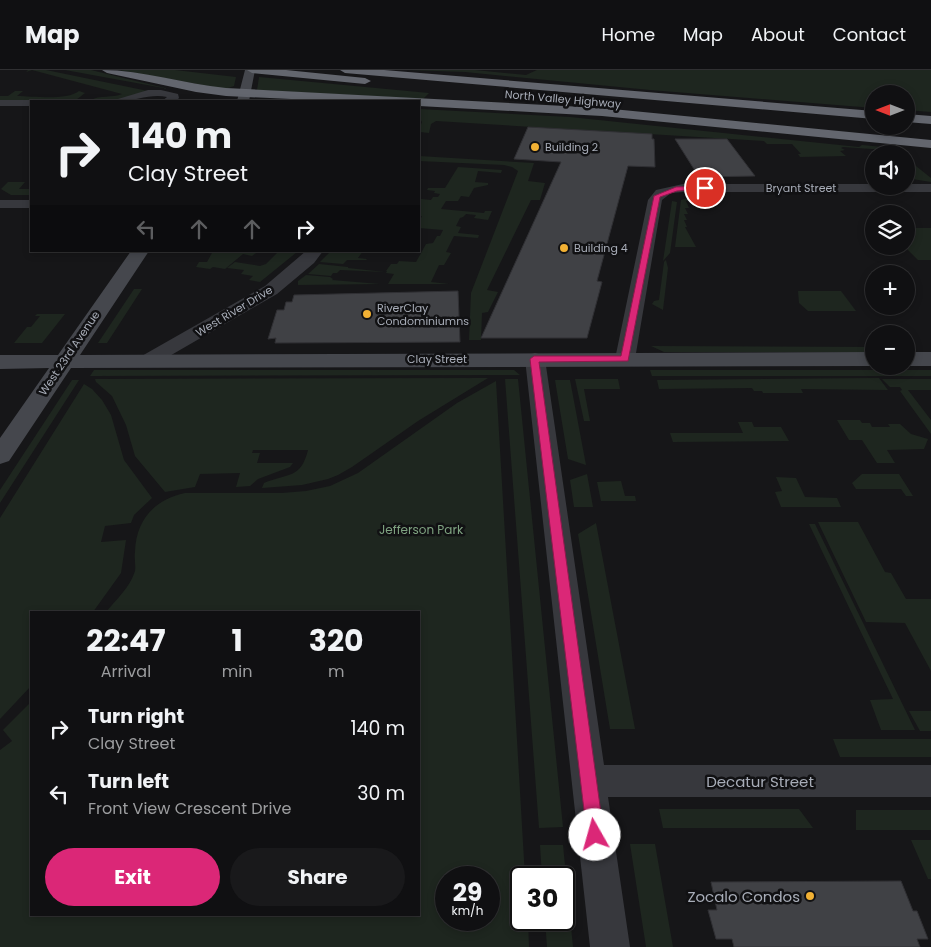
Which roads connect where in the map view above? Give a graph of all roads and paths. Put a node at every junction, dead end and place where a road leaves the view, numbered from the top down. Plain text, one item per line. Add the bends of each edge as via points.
1 (107, 70) edge
2 (251, 70) edge
3 (344, 70) edge
4 (442, 70) edge
5 (245, 94) edge
6 (649, 96) junction
7 (126, 100) edge
8 (169, 100) edge
9 (364, 100) edge
10 (0, 103) edge
11 (30, 103) edge
12 (420, 103) edge
13 (865, 114) edge
14 (915, 119) edge
15 (931, 120) edge
16 (865, 125) edge
17 (915, 130) edge
18 (931, 131) edge
19 (931, 144) edge
20 (931, 188) edge
21 (0, 204) edge
22 (30, 204) edge
23 (139, 252) edge
24 (314, 252) edge
25 (534, 359) junction
26 (624, 359) junction
27 (865, 359) edge
28 (915, 359) edge
29 (931, 359) edge
30 (64, 361) junction
31 (147, 361) junction
32 (0, 362) edge
33 (0, 456) edge
34 (931, 781) edge
35 (589, 782) junction
36 (610, 947) edge

1 - 5 highway via 196,89
2 - 5 street
2 - 16 highway, North Valley Highway
3 - 6 highway, North Valley Highway
4 - 6 highway
5 - 9 highway
6 - 13 highway, North Valley Highway
7 - 8 street via 166,93 174,96
10 - 11 street
12 - 19 highway via 602,112
14 - 15 highway
17 - 18 highway, North Valley Highway
20 - 26 street, Bryant Street via 692,188 661,193 655,200
21 - 22 street
23 - 30 street, West 23rd Avenue
24 - 31 street, West River Drive via 271,290
25 - 26 street, Clay Street
25 - 31 street, Clay Street
25 - 35 street
26 - 27 street, Clay Street
28 - 29 street
30 - 31 street, Clay Street
30 - 32 street, Clay Street
30 - 33 street, West 23rd Avenue
34 - 35 street, Decatur Street
35 - 36 street

